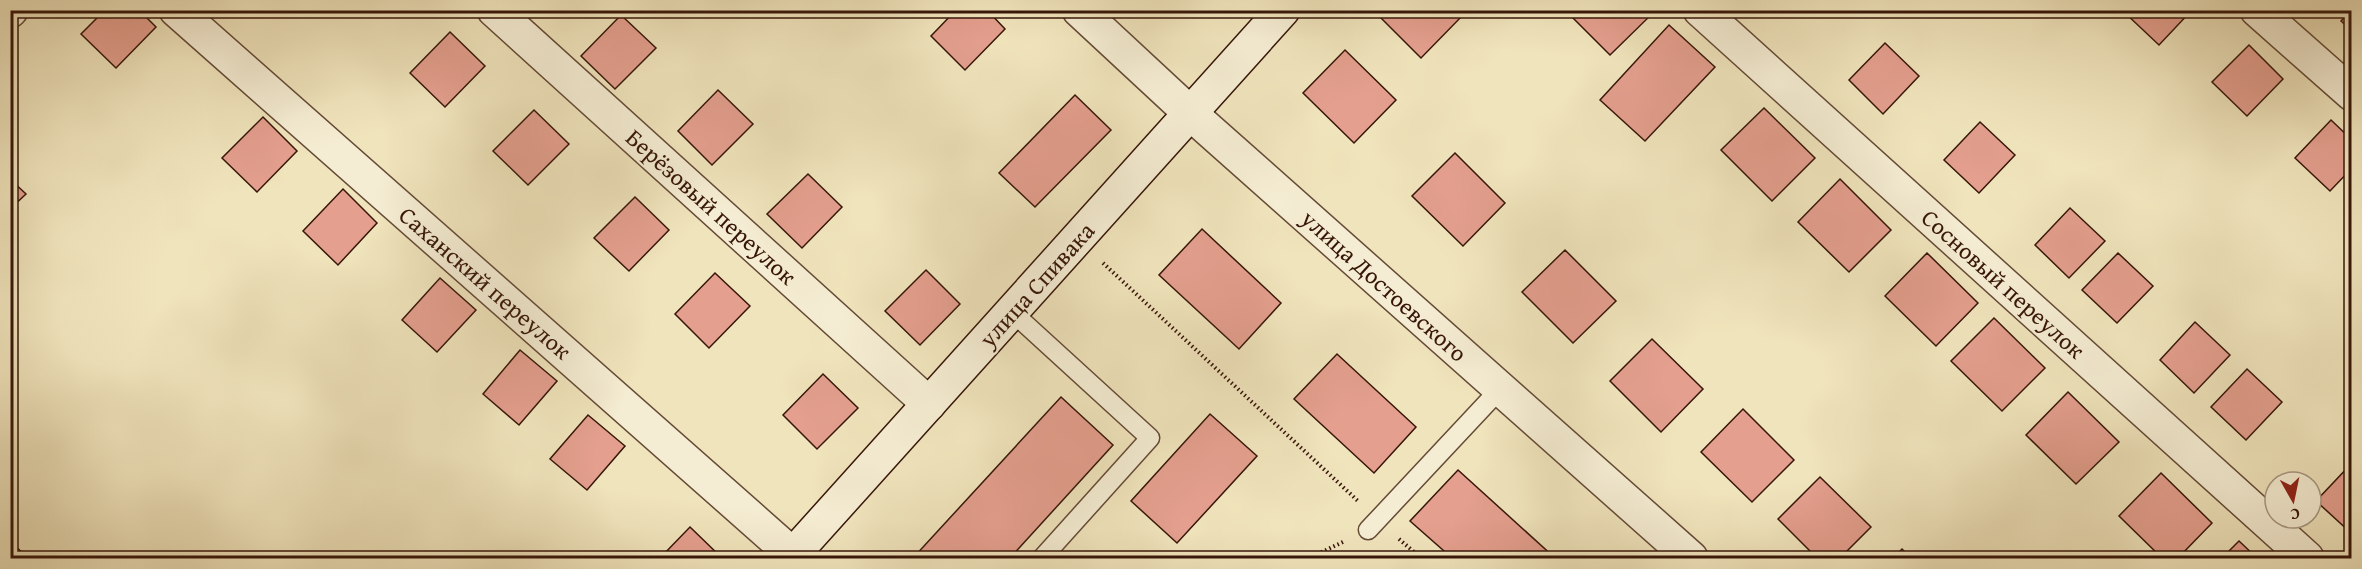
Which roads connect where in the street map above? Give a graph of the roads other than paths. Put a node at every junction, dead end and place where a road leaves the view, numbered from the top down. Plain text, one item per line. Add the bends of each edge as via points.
1 (176, 10) edge
2 (494, 10) edge
3 (1079, 10) edge
4 (1283, 10) edge
5 (1700, 10) edge
6 (2257, 10) edge
7 (2352, 94) edge
8 (1191, 114) junction
9 (1012, 312) junction
10 (1500, 389) junction
11 (929, 404) junction
12 (1372, 524) road end
13 (794, 557) edge
14 (1042, 558) edge
15 (1691, 558) edge
16 (2307, 558) edge

1 - 13 street, Саханский переулок
2 - 11 street, Берёзовый переулок
3 - 8 street, улица Достоевского
4 - 8 street, улица Спивака
5 - 16 street, Сосновый переулок
6 - 7 street
8 - 9 street, улица Спивака
8 - 10 street, улица Достоевского
9 - 11 street, улица Спивака
9 - 14 lane via 1149,438
10 - 12 lane
10 - 15 street, улица Достоевского
11 - 13 street, улица Спивака

